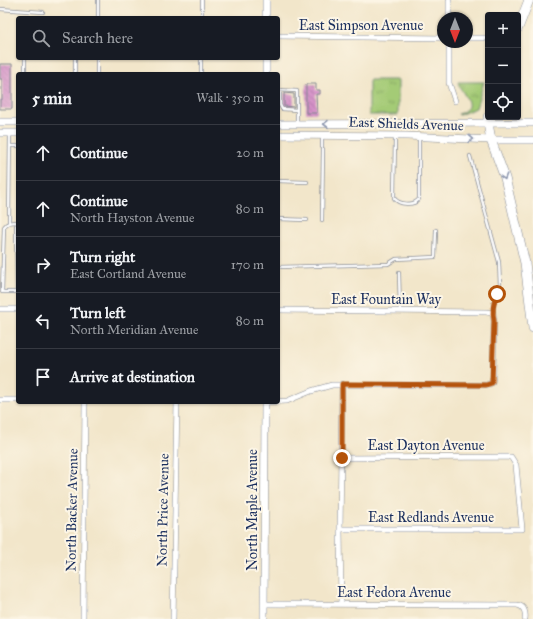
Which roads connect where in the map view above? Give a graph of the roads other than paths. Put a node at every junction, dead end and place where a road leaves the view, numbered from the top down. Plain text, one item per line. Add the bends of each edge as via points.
1 (98, 0) edge
2 (202, 0) edge
3 (266, 0) edge
4 (449, 0) edge
5 (529, 0) edge
6 (0, 9) edge
7 (43, 12) dead end
8 (449, 12) edge
9 (98, 16) edge
10 (202, 16) edge
11 (266, 16) edge
12 (521, 20) edge
13 (280, 36) edge
14 (437, 38) edge
15 (473, 38) edge
16 (485, 38) edge
17 (449, 48) edge
18 (25, 60) edge
19 (75, 60) edge
20 (97, 60) edge
21 (201, 60) edge
22 (266, 60) edge
23 (26, 72) edge
24 (75, 72) edge
25 (97, 72) edge
26 (201, 72) edge
27 (266, 72) edge
28 (280, 90) edge
29 (455, 101) dead end
30 (280, 106) edge
31 (297, 110) junction
32 (488, 120) edge
33 (0, 122) edge
34 (16, 122) edge
35 (533, 123) edge
36 (280, 124) edge
37 (298, 124) junction
38 (0, 133) edge
39 (10, 133) junction
40 (16, 133) edge
41 (280, 135) edge
42 (322, 136) junction
43 (395, 136) junction
44 (419, 137) junction
45 (491, 140) junction
46 (533, 140) edge
47 (10, 146) junction
48 (16, 146) edge
49 (470, 156) dead end
50 (280, 182) edge
51 (307, 182) dead end
52 (280, 219) edge
53 (307, 220) dead end
54 (322, 220) dead end
55 (9, 222) junction
56 (16, 223) edge
57 (436, 230) dead end
58 (280, 267) edge
59 (399, 273) dead end
60 (16, 292) edge
61 (0, 309) edge
62 (16, 309) edge
63 (280, 310) edge
64 (400, 310) junction
65 (493, 313) junction
66 (533, 328) edge
67 (342, 384) junction
68 (0, 400) edge
69 (16, 400) edge
70 (280, 401) edge
71 (85, 404) edge
72 (177, 404) edge
73 (265, 404) edge
74 (342, 458) junction
75 (340, 529) junction
76 (522, 529) joint
77 (264, 604) junction
78 (341, 604) junction
79 (83, 619) edge
80 (172, 619) edge
81 (264, 619) edge
82 (525, 619) edge

1 - 9 lane
2 - 10 lane
3 - 11 main road
4 - 8 street
5 - 12 highway
6 - 7 lane
13 - 14 street, East Simpson Avenue
15 - 16 street
17 - 29 street via 449,83
18 - 23 lane
19 - 24 lane
20 - 25 lane
21 - 26 lane
22 - 27 main road
28 - 31 lane via 297,91
30 - 31 lane via 284,110
31 - 37 lane
32 - 35 main road, East Shields Avenue
32 -> 37 main road, East Shields Avenue
32 - 45 highway
33 - 34 main road
36 - 37 main road, East Shields Avenue
38 - 39 main road
39 - 40 main road
39 - 47 lane
41 - 42 main road, East Shields Avenue
42 - 43 main road, East Shields Avenue
42 - 54 lane
43 - 44 main road, East Shields Avenue
43 - 44 lane via 394,198 400,203 413,203 419,199
44 -> 45 main road, East Shields Avenue
45 - 46 main road, East Shields Avenue
45 -> 66 highway via 505,178 525,263
47 - 48 lane
47 - 55 lane
49 - 65 lane via 499,262 500,286 494,301
50 - 51 lane
52 - 53 lane
55 - 56 lane
55 - 60 lane via 4,227 2,292
57 - 58 lane via 435,257 396,259 388,264
59 - 64 lane
61 - 62 street
63 - 64 street, East Fountain Way
64 - 65 street, East Fountain Way
65 - 67 street via 492,383
67 - 70 street via 321,387 287,401
67 - 74 street
68 - 69 street
71 - 79 street, North Backer Avenue
72 - 80 street, North Price Avenue
73 - 77 main road, North Maple Avenue
74 - 75 street
74 - 76 street, East Dayton Avenue via 511,457 516,465
75 - 76 street, East Redlands Avenue
75 - 78 street
77 - 78 street, East Fedora Avenue
77 - 81 main road, North Maple Avenue
78 - 82 street, East Fedora Avenue via 517,605 525,611

